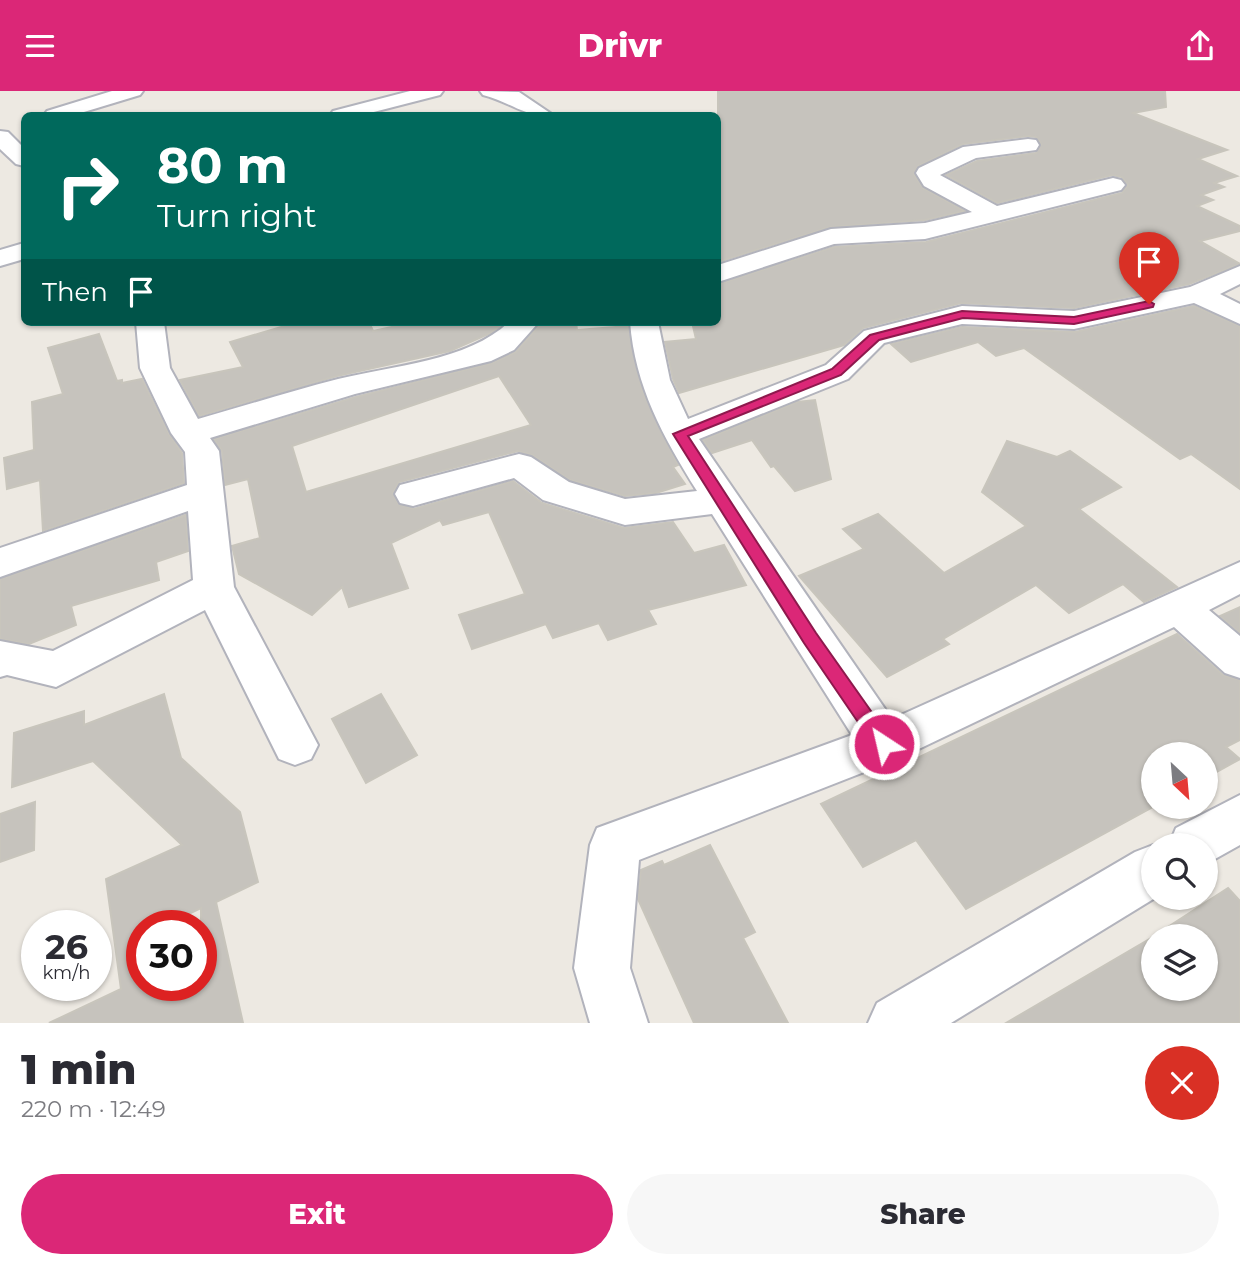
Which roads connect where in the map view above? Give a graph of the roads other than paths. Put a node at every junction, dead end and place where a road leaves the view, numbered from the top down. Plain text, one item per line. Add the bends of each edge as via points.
1 (133, 91) edge
2 (433, 91) edge
3 (490, 91) edge
4 (521, 94) edge
5 (64, 112) edge
6 (352, 112) edge
7 (540, 112) edge
8 (21, 126) edge
9 (0, 135) edge
10 (1028, 145) dead end
11 (21, 156) edge
12 (1113, 184) dead end
13 (995, 215) junction
14 (21, 252) edge
15 (0, 258) edge
16 (721, 273) edge
17 (1240, 274) edge
18 (1198, 294) junction
19 (1240, 315) edge
20 (150, 326) edge
21 (521, 326) edge
22 (644, 326) edge
23 (188, 433) junction
24 (680, 434) junction
25 (205, 492) junction
26 (413, 494) dead end
27 (722, 500) junction
28 (0, 563) edge
29 (1240, 577) edge
30 (214, 587) junction
31 (1178, 607) junction
32 (0, 660) edge
33 (1240, 661) edge
34 (884, 744) junction
35 (295, 745) dead end
36 (1240, 818) edge
37 (1214, 833) edge
38 (1141, 877) edge
39 (619, 1023) edge
40 (897, 1023) edge

1 - 5 street
2 - 6 street
3 - 4 street
4 - 7 street
8 - 9 street
9 - 11 street
10 - 13 street via 971,152 927,173 932,181
12 - 13 street
13 - 16 street via 925,230 831,237
14 - 15 street
17 - 18 street
18 - 19 street
18 - 24 street via 1074,320 962,315 874,337 836,372
20 - 23 street via 155,368
21 - 23 street via 503,344 480,355 345,387
22 - 24 street via 645,346
23 - 25 street via 202,451
24 - 27 street
25 - 28 street
25 - 30 street
26 - 27 street via 519,465 556,491 625,512
27 - 34 street
29 - 31 street
30 - 32 street via 56,669 5,657
30 - 35 street
31 - 33 street
31 - 34 street
34 - 39 street via 615,845 602,968
36 - 37 street
38 - 40 street

